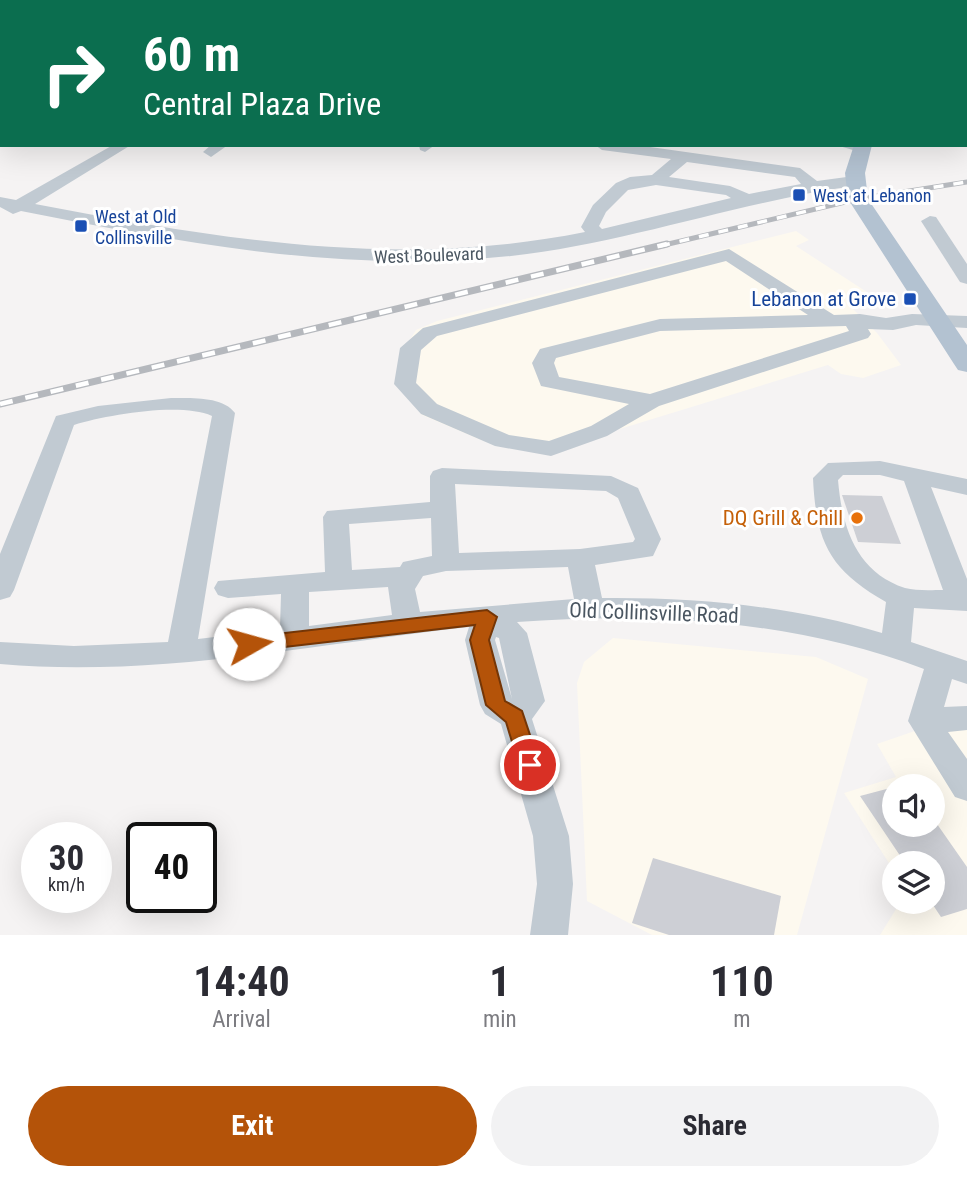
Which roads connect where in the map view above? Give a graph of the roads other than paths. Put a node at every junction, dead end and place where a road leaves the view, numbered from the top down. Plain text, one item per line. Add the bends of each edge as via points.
1 (121, 147) edge
2 (616, 147) edge
3 (857, 147) edge
4 (683, 157) junction
5 (656, 180) junction
6 (854, 181) junction
7 (813, 186) junction
8 (744, 198) junction
9 (0, 202) edge
10 (19, 206) junction
11 (0, 216) edge
12 (930, 221) dead end
13 (598, 235) junction
14 (967, 278) edge
15 (857, 320) junction
16 (830, 321) junction
17 (940, 321) junction
18 (967, 322) edge
19 (967, 365) edge
20 (651, 401) junction
21 (914, 474) junction
22 (967, 487) edge
23 (444, 509) junction
24 (580, 558) junction
25 (446, 562) junction
26 (409, 576) junction
27 (339, 581) junction
28 (295, 584) junction
29 (228, 588) dead end
30 (0, 590) edge
31 (901, 598) junction
32 (964, 600) edge
33 (590, 608) junction
34 (487, 617) junction
35 (408, 625) junction
36 (294, 638) junction
37 (895, 648) junction
38 (0, 653) edge
39 (181, 653) junction
40 (954, 668) edge
41 (967, 718) edge
42 (924, 721) junction
43 (962, 772) edge
44 (549, 935) edge

1 - 10 street
2 - 4 street
3 - 6 main road
4 - 5 street
4 - 7 street via 800,173
5 - 8 street via 730,191
5 - 13 street via 628,183 606,203 591,220 590,227
6 - 7 street, West Boulevard
6 - 17 main road via 858,199
7 - 8 street, West Boulevard
8 - 13 street, West Boulevard
9 - 10 street, West Boulevard
10 - 11 street
10 - 13 street, West Boulevard via 246,248 338,257 472,255
12 - 14 street
15 - 16 street
15 - 17 street via 891,324
15 - 20 street via 862,334
16 - 20 street via 660,325 548,354 543,363 549,381
16 - 20 street via 729,255 430,332 411,348 405,384 429,409 503,441 551,449 599,431
17 - 18 street
17 - 19 main road
21 - 22 street
21 - 31 street via 837,468 825,478 825,493 846,559
21 - 32 street
23 - 24 street via 442,476 611,484 629,494 649,540 643,550
23 - 25 street
23 - 27 street via 336,517
24 - 25 street
24 - 33 street
25 - 26 street via 413,569
26 - 27 street
26 - 35 street via 401,589
27 - 28 street
28 - 29 street
28 - 36 street
30 - 39 street via 64,421 120,408 218,407 224,412
31 - 32 street
31 - 37 street
33 - 34 street, Old Collinsville Road
33 - 37 street, Old Collinsville Road via 723,612 796,622
34 - 35 street, Old Collinsville Road
34 - 44 street via 480,640 496,705 515,717 551,836 555,884
35 - 36 street, Old Collinsville Road
36 - 39 street, Old Collinsville Road
37 - 40 street, Old Collinsville Road
38 - 39 street, Old Collinsville Road via 29,657
40 - 42 street
41 - 42 street
42 - 43 street

